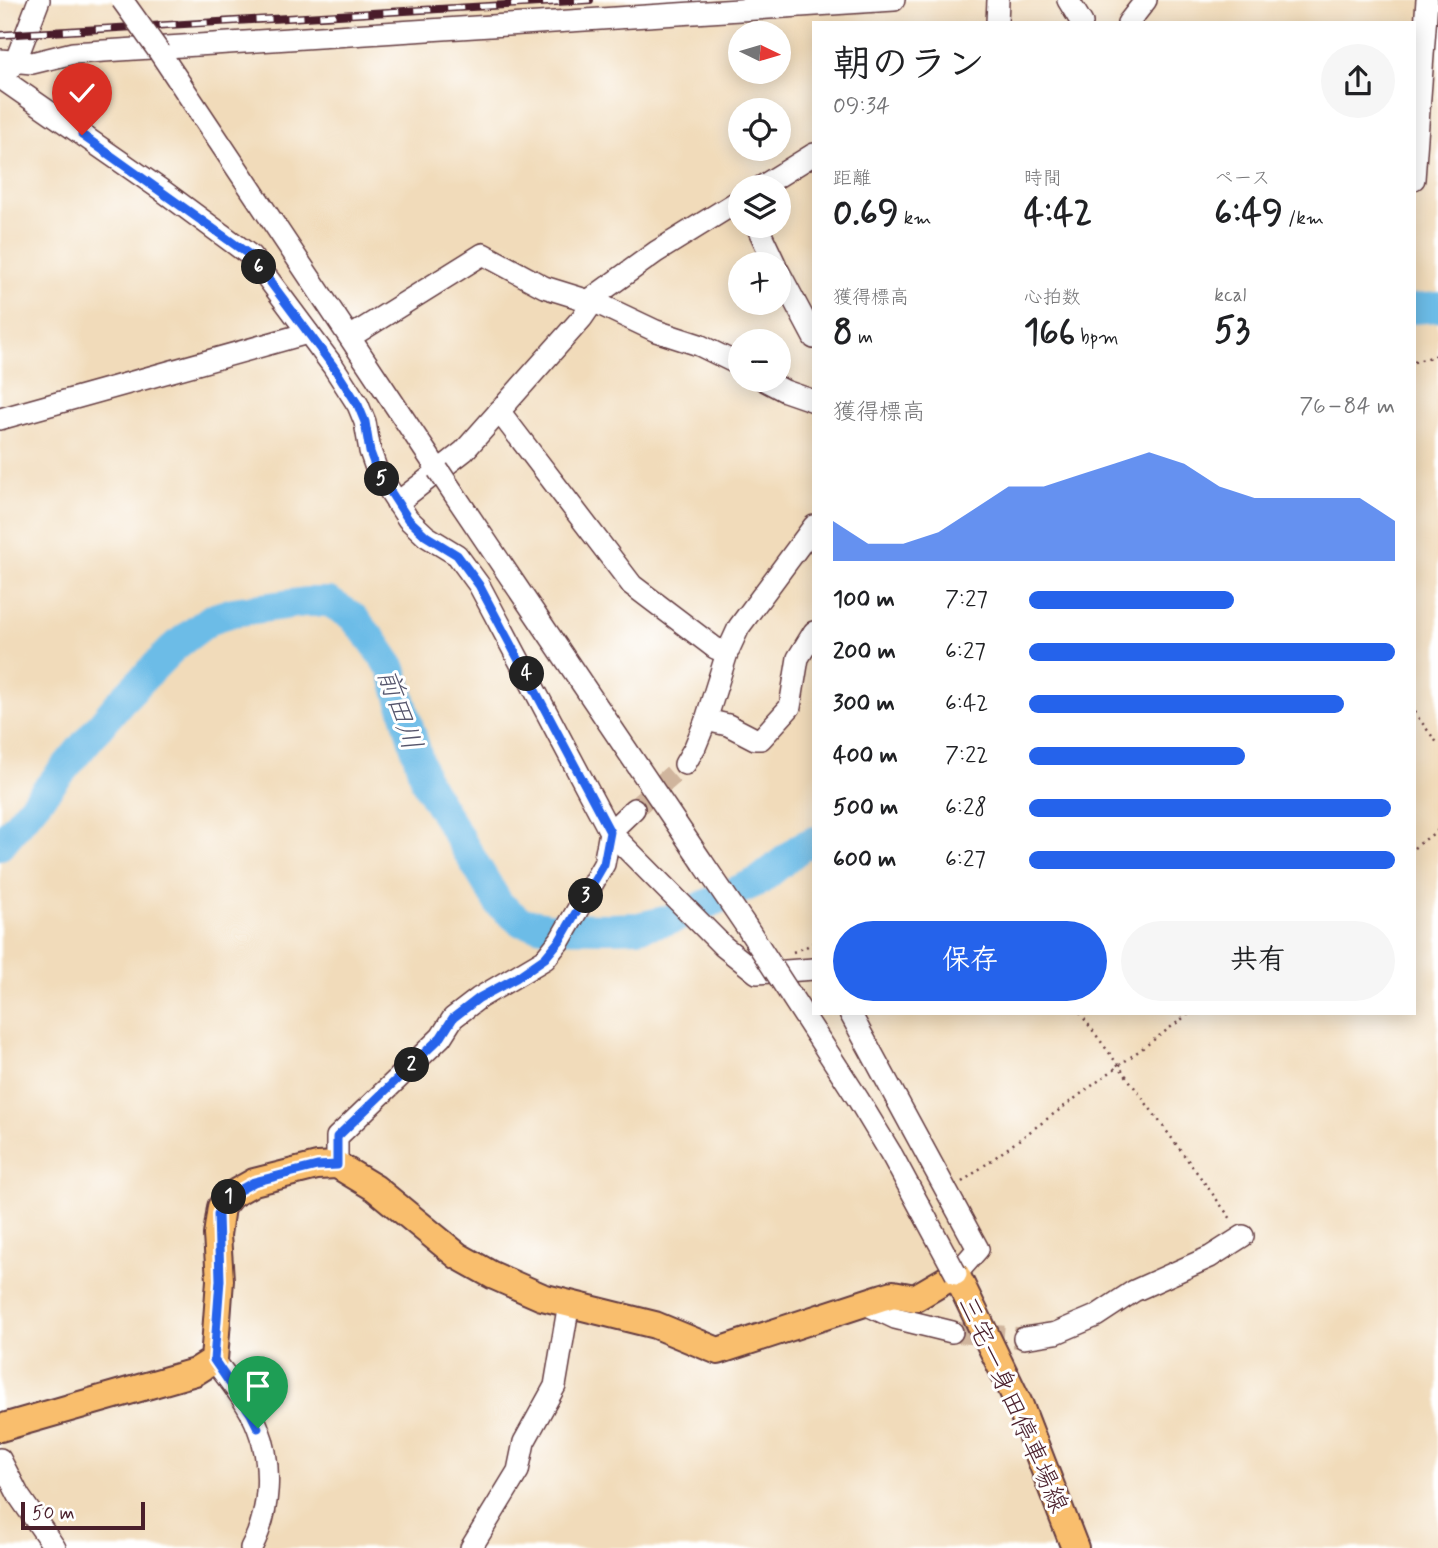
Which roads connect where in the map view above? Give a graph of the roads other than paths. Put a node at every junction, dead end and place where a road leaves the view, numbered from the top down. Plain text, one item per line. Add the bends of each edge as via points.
1 (39, 0) edge
2 (122, 0) edge
3 (894, 0) edge
4 (998, 0) edge
5 (1068, 0) edge
6 (1146, 0) edge
7 (1427, 0) edge
8 (997, 21) edge
9 (1081, 21) edge
10 (1130, 21) edge
11 (4, 70) edge
12 (1416, 151) edge
13 (812, 156) edge
14 (781, 175) edge
15 (728, 207) edge
16 (791, 295) edge
17 (591, 302) junction
18 (308, 334) junction
19 (812, 334) edge
20 (350, 337) junction
21 (728, 358) edge
22 (788, 392) edge
23 (812, 400) edge
24 (499, 411) junction
25 (0, 419) edge
26 (438, 470) junction
27 (397, 503) junction
28 (812, 529) edge
29 (812, 635) edge
30 (727, 653) junction
31 (706, 720) junction
32 (685, 764) tunnel mouth
33 (634, 809) tunnel mouth
34 (610, 832) junction
35 (812, 969) edge
36 (851, 1015) edge
37 (337, 1165) junction
38 (1243, 1236) road end
39 (956, 1274) junction
40 (569, 1303) junction
41 (863, 1303) junction
42 (952, 1332) tunnel mouth
43 (1024, 1338) tunnel mouth
44 (214, 1360) junction
45 (0, 1428) edge
46 (0, 1460) edge
47 (55, 1548) edge
48 (251, 1548) edge
49 (471, 1548) edge
50 (1075, 1548) edge

1 - 11 street
2 - 20 street, bridge
3 - 11 street via 73,53
4 - 8 street
5 - 9 street
6 - 10 street
7 - 12 street
11 - 18 street via 245,251
13 - 14 street
15 - 17 street via 646,258
16 - 19 street
17 - 20 street via 544,287 483,254
17 - 21 street
17 - 24 street via 583,318
18 - 25 street
18 - 27 street via 358,405 377,471
20 - 26 street
22 - 23 street
24 - 26 street via 464,451
24 - 30 street via 632,585
26 - 27 street
26 - 39 street, bridge via 858,1099
27 - 34 street via 415,527 457,555 479,585
28 - 30 street via 750,610
29 - 31 street via 798,657 802,700 761,739
30 - 31 street
31 - 32 street
33 - 34 street
34 - 35 street via 723,946 757,973
34 - 37 street via 604,864 560,940 545,958 453,1018 441,1037 337,1137
36 - 39 street via 978,1249
37 - 40 main road, 三宅一身田停車場線 via 375,1188 458,1256 542,1297
37 - 44 main road via 267,1178 225,1200 218,1214 220,1280
38 - 43 street via 1134,1291 1096,1316 1056,1333
39 - 41 main road, 三宅一身田停車場線 via 915,1298 892,1294
39 - 50 main road, 三宅一身田停車場線 via 1020,1406
40 - 41 main road, 三宅一身田停車場線 via 655,1325 718,1351
40 - 49 street via 555,1385 524,1441 518,1471
41 - 42 street via 895,1318
44 - 45 main road via 195,1372
44 - 48 street via 251,1414 263,1445 265,1506
46 - 47 street

